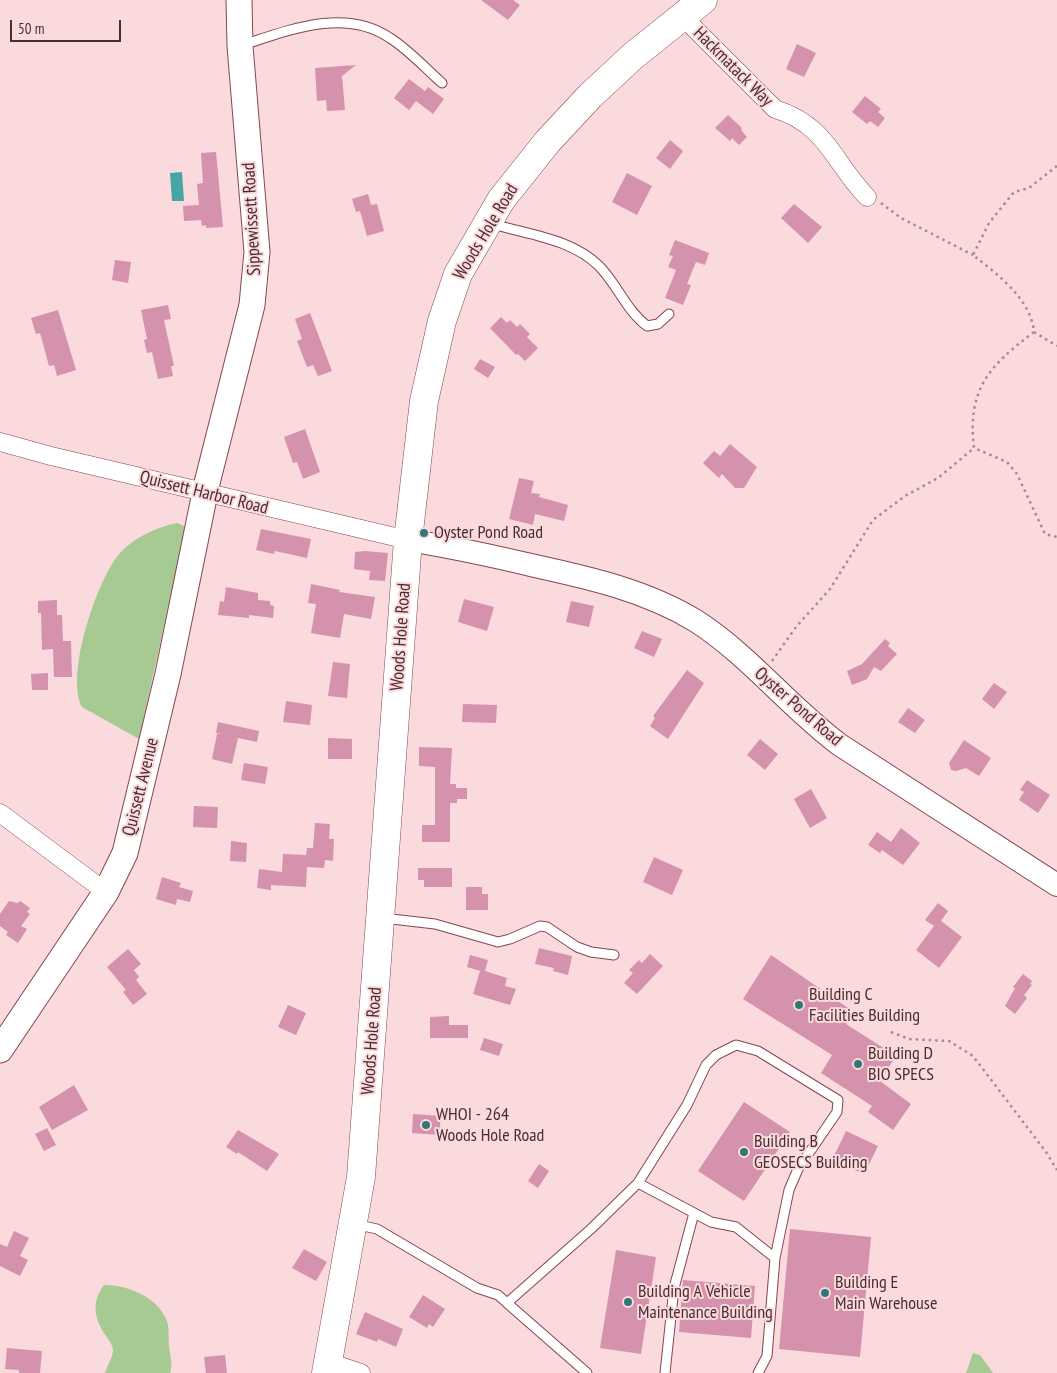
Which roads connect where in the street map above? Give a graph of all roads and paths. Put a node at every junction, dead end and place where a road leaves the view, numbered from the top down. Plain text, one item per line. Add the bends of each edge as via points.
1 (239, 0) edge
2 (693, 8) edge
3 (240, 46) junction
4 (442, 83) dead end
5 (1057, 166) edge
6 (867, 197) joint
7 (488, 222) junction
8 (973, 255) junction
9 (669, 314) dead end
10 (1034, 332) junction
11 (1057, 346) edge
12 (0, 442) edge
13 (974, 448) junction
14 (205, 492) junction
15 (1057, 537) edge
16 (408, 540) junction
17 (761, 674) junction
18 (0, 813) edge
19 (1057, 885) edge
20 (106, 892) junction
21 (380, 918) junction
22 (614, 955) dead end
23 (891, 1032) dead end
24 (0, 1050) edge
25 (1057, 1170) edge
26 (638, 1183) junction
27 (694, 1213) junction
28 (354, 1224) junction
29 (775, 1258) junction
30 (507, 1303) junction
31 (327, 1368) edge
32 (360, 1373) edge
33 (587, 1373) edge
34 (665, 1373) edge
35 (758, 1373) edge

1 - 3 main road, Sippewissett Road
2 - 6 street, Hackmatack Way via 775,109 796,116 825,140 850,179
2 - 7 highway, Woods Hole Road via 590,96 542,148
3 - 4 lane via 311,26 359,24 389,37
3 - 14 main road, Sippewissett Road via 256,231 256,282
5 - 8 path via 1030,188 1014,192 989,223
6 - 8 path
7 - 9 lane via 563,243 583,253 600,268 638,319 647,326 658,324
7 - 16 highway, Woods Hole Road via 458,274 442,321 424,401
8 - 10 path via 999,275 1020,299 1033,321
10 - 11 path
10 - 13 path via 986,375 973,414
12 - 14 street, Quissett Harbor Road
13 - 15 path via 1007,462 1017,474 1045,534
13 - 17 path via 938,478 905,496 873,520 830,589
14 - 16 street, Quissett Harbor Road
14 - 20 main road, Quissett Avenue via 139,800 123,858
16 - 17 street, Oyster Pond Road via 554,570 652,599 696,622
16 - 21 highway, Woods Hole Road
17 - 19 street, Oyster Pond Road via 794,708 840,745
18 - 20 street
20 - 24 main road, Quissett Avenue
21 - 22 lane via 435,924 498,942 540,926 548,927 578,947
21 - 28 highway, Woods Hole Road via 362,1177
23 - 25 path via 909,1039 949,1041 973,1056
26 - 27 lane
26 - 29 lane via 687,1105 706,1065 736,1044 758,1051 838,1100 837,1112 798,1169 789,1190
26 - 30 lane
27 - 29 lane via 711,1222 736,1227
27 - 34 lane via 674,1288
28 - 30 lane via 378,1229
28 - 31 highway, Woods Hole Road
29 - 35 lane via 767,1356
30 - 33 lane
31 - 32 street

